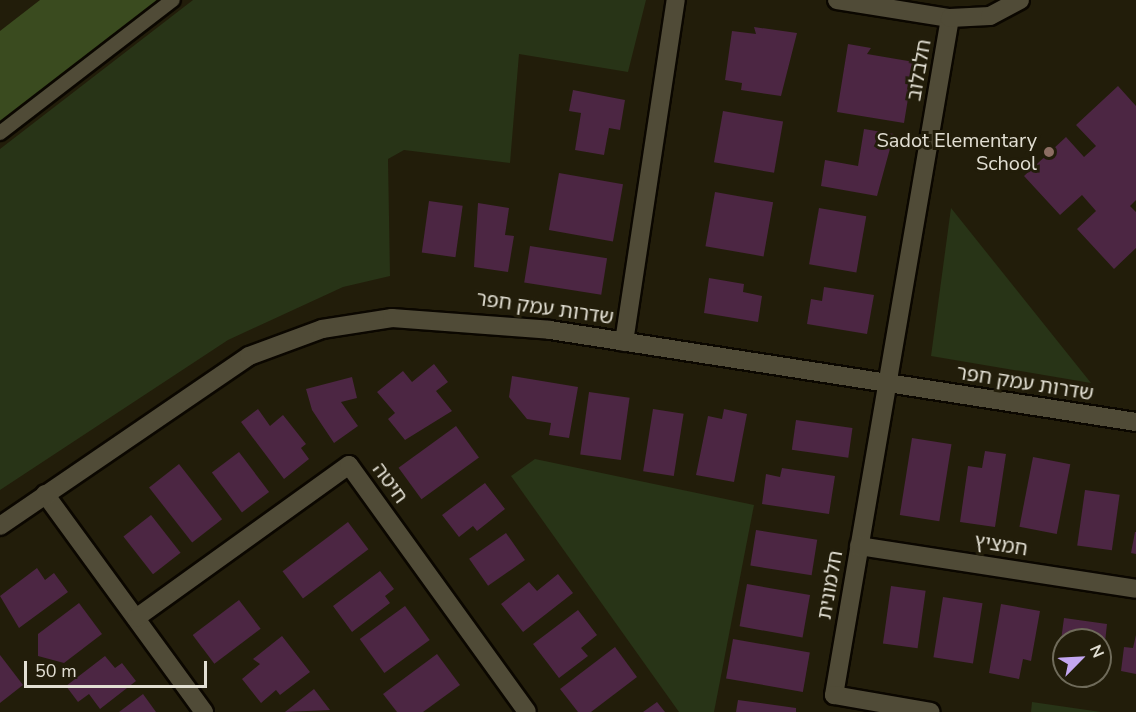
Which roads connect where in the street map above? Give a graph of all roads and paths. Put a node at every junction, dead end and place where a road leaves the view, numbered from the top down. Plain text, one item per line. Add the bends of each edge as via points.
1 (173, 0) edge
2 (676, 0) edge
3 (837, 0) edge
4 (1012, 3) edge
5 (951, 18) junction
6 (0, 133) edge
7 (624, 342) junction
8 (887, 385) junction
9 (1136, 423) edge
10 (45, 494) junction
11 (0, 526) edge
12 (859, 546) junction
13 (1136, 590) edge
14 (136, 618) junction
15 (204, 712) edge
16 (527, 712) edge
17 (931, 712) edge

1 - 6 lane
2 - 7 street
3 - 5 street, חלבלוב
4 - 5 street via 970,21
5 - 8 street, חלבלוב
7 - 8 street, שדרות עמק חפר
7 - 10 street, שדרות עמק חפר via 423,316 322,329 285,340 215,374
8 - 9 street, שדרות עמק חפר
8 - 12 street, חלמונית
10 - 11 street, שדרות עמק חפר
10 - 14 street
12 - 13 street, חמציץ
12 - 17 street, חלמונית via 834,695
14 - 15 street
14 - 16 street, חיטה via 349,465

